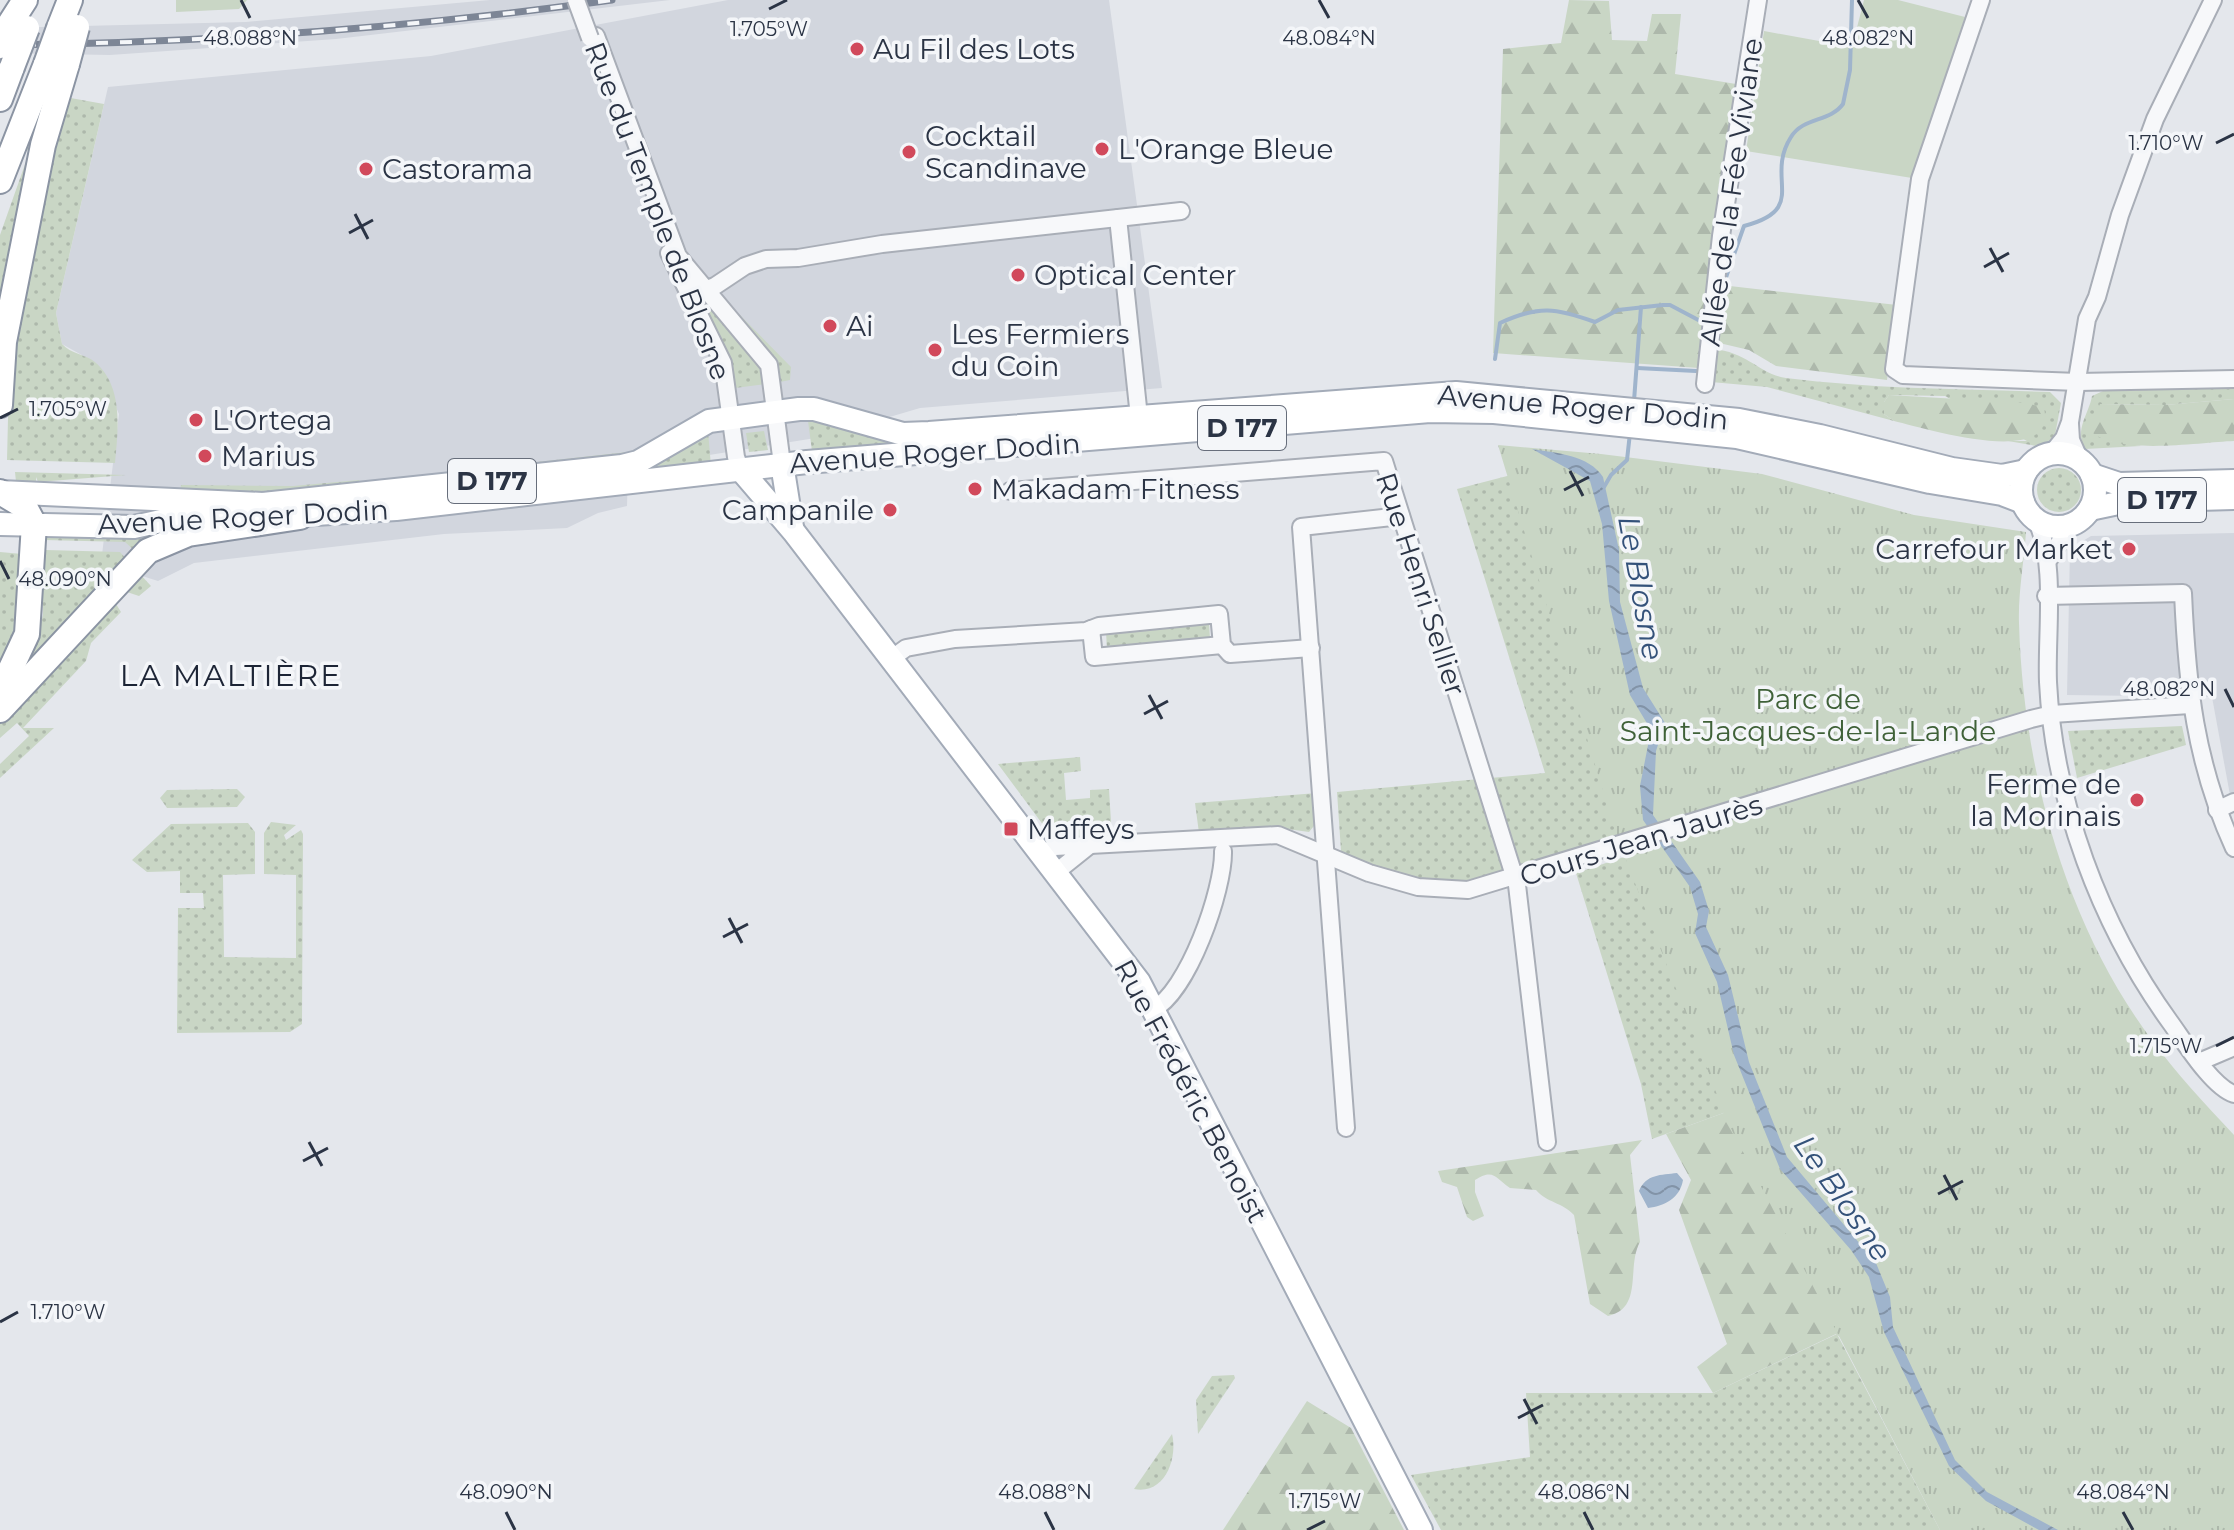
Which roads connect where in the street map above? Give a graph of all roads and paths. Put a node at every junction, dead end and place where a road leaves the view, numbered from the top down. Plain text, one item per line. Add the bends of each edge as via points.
1 (25, 0) edge
2 (38, 0) edge
3 (70, 0) edge
4 (86, 0) edge
5 (579, 0) edge
6 (1758, 0) edge
7 (1981, 0) edge
8 (2213, 0) edge
9 (68, 28) junction
10 (593, 37) junction
11 (12, 42) edge
12 (56, 64) junction
13 (0, 99) edge
14 (0, 181) edge
15 (1181, 211) dead end
16 (1118, 218) junction
17 (708, 288) junction
18 (687, 296) junction
19 (2234, 379) edge
20 (2078, 382) junction
21 (1705, 384) dead end
22 (0, 405) edge
23 (1565, 410) junction
24 (775, 412) junction
25 (731, 416) junction
26 (1139, 417) junction
27 (1681, 422) junction
28 (2070, 422) junction
29 (2051, 454) junction
30 (782, 464) junction
31 (2086, 467) junction
32 (741, 470) junction
33 (2026, 471) junction
34 (2234, 481) edge
35 (1010, 491) dead end
36 (0, 492) edge
37 (135, 497) junction
38 (2234, 498) edge
39 (2023, 502) junction
40 (2090, 509) junction
41 (0, 510) edge
42 (1401, 516) junction
43 (31, 517) junction
44 (300, 517) junction
45 (2036, 520) junction
46 (0, 524) edge
47 (2069, 526) junction
48 (794, 532) junction
49 (2050, 558) junction
50 (2046, 596) junction
51 (1091, 629) junction
52 (1222, 645) junction
53 (1311, 648) junction
54 (891, 659) junction
55 (0, 692) edge
56 (2190, 705) junction
57 (0, 710) edge
58 (2052, 714) junction
59 (2234, 802) edge
60 (2217, 810) junction
61 (1090, 845) junction
62 (2234, 848) edge
63 (1223, 851) dead end
64 (1327, 853) junction
65 (1041, 854) junction
66 (1055, 873) junction
67 (1516, 878) junction
68 (1152, 1010) junction
69 (2234, 1047) edge
70 (2199, 1062) junction
71 (2234, 1094) edge
72 (1346, 1128) dead end
73 (1547, 1142) dead end
74 (1421, 1530) edge

1 - 11 highway
2 - 11 highway
3 - 9 highway
4 - 9 highway
5 - 10 street, Rue du Temple de Blosne, bridge
6 - 21 street, Allée de la Fée Viviane via 1721,236
7 - 20 street via 1916,199 1893,364 1903,375
8 - 20 street via 2155,119 2120,215 2087,319
9 - 12 highway, bridge
10 - 17 street, Rue du Temple de Blosne via 678,256
10 - 18 street, Rue du Temple de Blosne
11 - 13 highway
12 - 14 highway
12 - 22 highway via 7,327
15 - 16 street, Rue du Temple de Blosne
16 - 17 street, Rue du Temple de Blosne via 766,259
16 - 26 street
17 - 18 street
17 - 24 street, Rue du Temple de Blosne via 769,365
18 - 25 street, Rue du Temple de Blosne via 723,363
19 - 20 street
20 - 28 street
23 - 26 main road, Avenue Roger Dodin / D 177 via 1428,393
23 - 27 main road, Avenue Roger Dodin
23 - 30 main road, Avenue Roger Dodin / D 177 via 1389,413
24 - 25 main road, Avenue Roger Dodin / D 177
24 - 26 main road, Avenue Roger Dodin / D 177 via 814,409 903,434
24 - 30 street, Rue du Temple de Blosne
25 - 32 street, Rue du Temple de Blosne
25 - 37 main road, Avenue Roger Dodin / D 177 via 709,421 622,466 263,504
27 - 33 main road, Avenue Roger Dodin via 1782,427 1952,469 2002,476
27 - 39 main road, Avenue Roger Dodin
28 - 29 street
28 - 31 street via 2071,440
29 - 31 main road via 2066,454
29 - 33 main road
30 - 32 main road, Avenue Roger Dodin / D 177
30 - 48 main road, Rue Frédéric Benoist
31 - 34 main road, D 177 via 2128,485
31 - 40 main road via 2095,495
32 - 44 main road, Avenue Roger Dodin / D 177
32 - 48 main road, Rue Frédéric Benoist
33 - 39 main road
35 - 42 street, Rue Henri Sellier via 1384,461
36 - 37 main road, Avenue Roger Dodin / D 177
36 - 43 highway via 16,499
37 - 43 main road via 108,513
38 - 40 main road, D 177 via 2128,501
39 - 45 main road
40 - 47 main road
41 - 43 main road
42 - 53 street via 1301,527
42 - 67 street, Rue Henri Sellier
43 - 44 main road, Avenue Roger Dodin / D 177 via 134,527 197,513
43 - 46 main road, D 177
43 - 55 highway via 27,634
44 - 57 highway via 188,534 148,551
45 - 47 main road via 2052,527
45 - 49 street
47 - 49 street
48 - 54 main road, Rue Frédéric Benoist
49 - 50 street
50 - 56 street via 2183,593
50 - 58 street
51 - 52 street via 1094,657
51 - 52 street via 1219,614
51 - 54 street via 955,639 906,648
52 - 53 street via 1230,654
53 - 64 street
54 - 65 main road, Rue Frédéric Benoist
56 - 58 street, Cours Jean Jaurès
56 - 60 street
58 - 67 street, Cours Jean Jaurès
58 - 70 street via 2067,800 2102,901 2146,986
59 - 60 street
60 - 62 street
61 - 64 street, Cours Jean Jaurès via 1278,835
61 - 65 street, Cours Jean Jaurès via 1055,847
61 - 66 street
63 - 68 street via 1221,886 1176,990
64 - 67 street, Cours Jean Jaurès via 1369,873 1418,887 1468,890
64 - 72 street
65 - 66 main road, Rue Frédéric Benoist
66 - 68 main road, Rue Frédéric Benoist via 1125,962
67 - 73 street, Rue Henri Sellier
68 - 74 main road, Rue Frédéric Benoist
69 - 70 street
70 - 71 street

